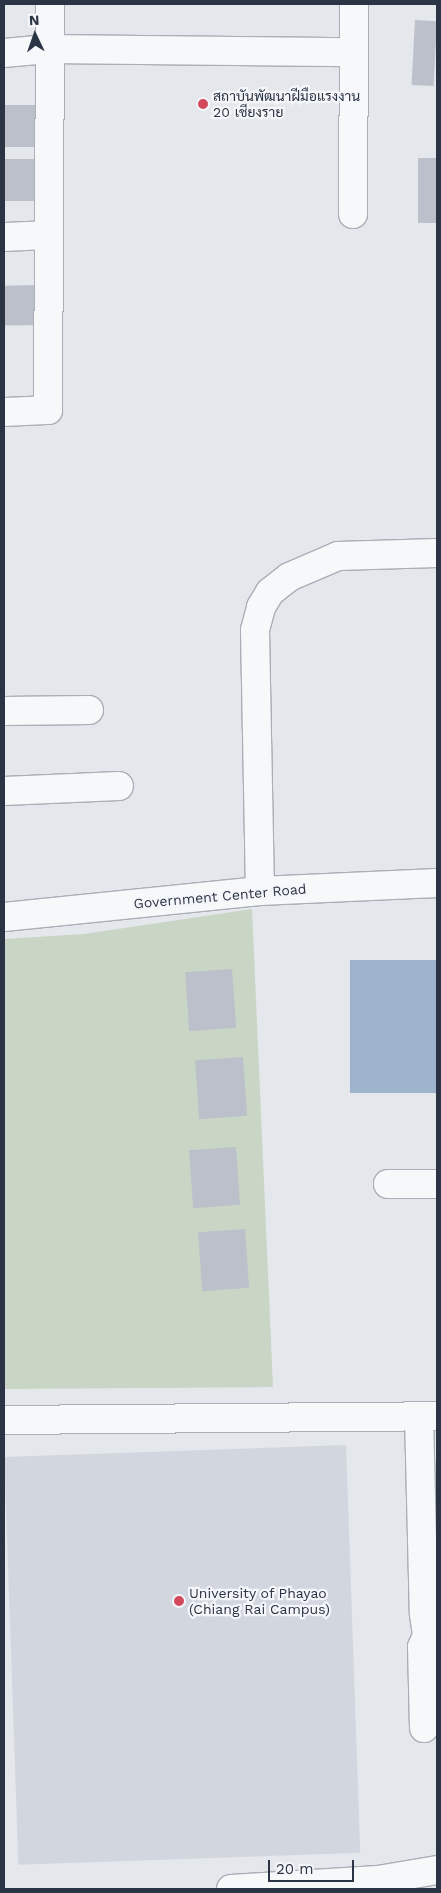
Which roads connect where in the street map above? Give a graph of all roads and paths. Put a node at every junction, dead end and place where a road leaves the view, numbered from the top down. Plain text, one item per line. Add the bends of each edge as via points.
1 (50, 4) edge
2 (354, 4) edge
3 (48, 49) junction
4 (353, 52) junction
5 (4, 53) edge
6 (353, 214) dead end
7 (48, 235) junction
8 (4, 237) edge
9 (4, 412) edge
10 (437, 553) edge
11 (89, 710) dead end
12 (4, 711) edge
13 (119, 786) dead end
14 (4, 791) edge
15 (437, 884) edge
16 (260, 891) junction
17 (4, 917) edge
18 (388, 1184) dead end
19 (437, 1184) edge
20 (428, 1416) edge
21 (4, 1420) edge
22 (429, 1490) edge
23 (432, 1637) edge
24 (424, 1728) dead end
25 (437, 1870) edge
26 (231, 1889) edge

1 - 3 street
2 - 4 street
3 - 4 street
3 - 5 street
3 - 7 street
4 - 6 street
7 - 8 street
7 - 9 street via 48,410
10 - 16 street via 338,556 289,577 270,592 262,607 255,630
11 - 12 street
13 - 14 street
15 - 16 street, Government Center Road
16 - 17 street, Government Center Road
18 - 19 street
20 - 21 street
20 - 22 street
22 - 23 street
23 - 24 street via 422,1647
25 - 26 street via 378,1880

